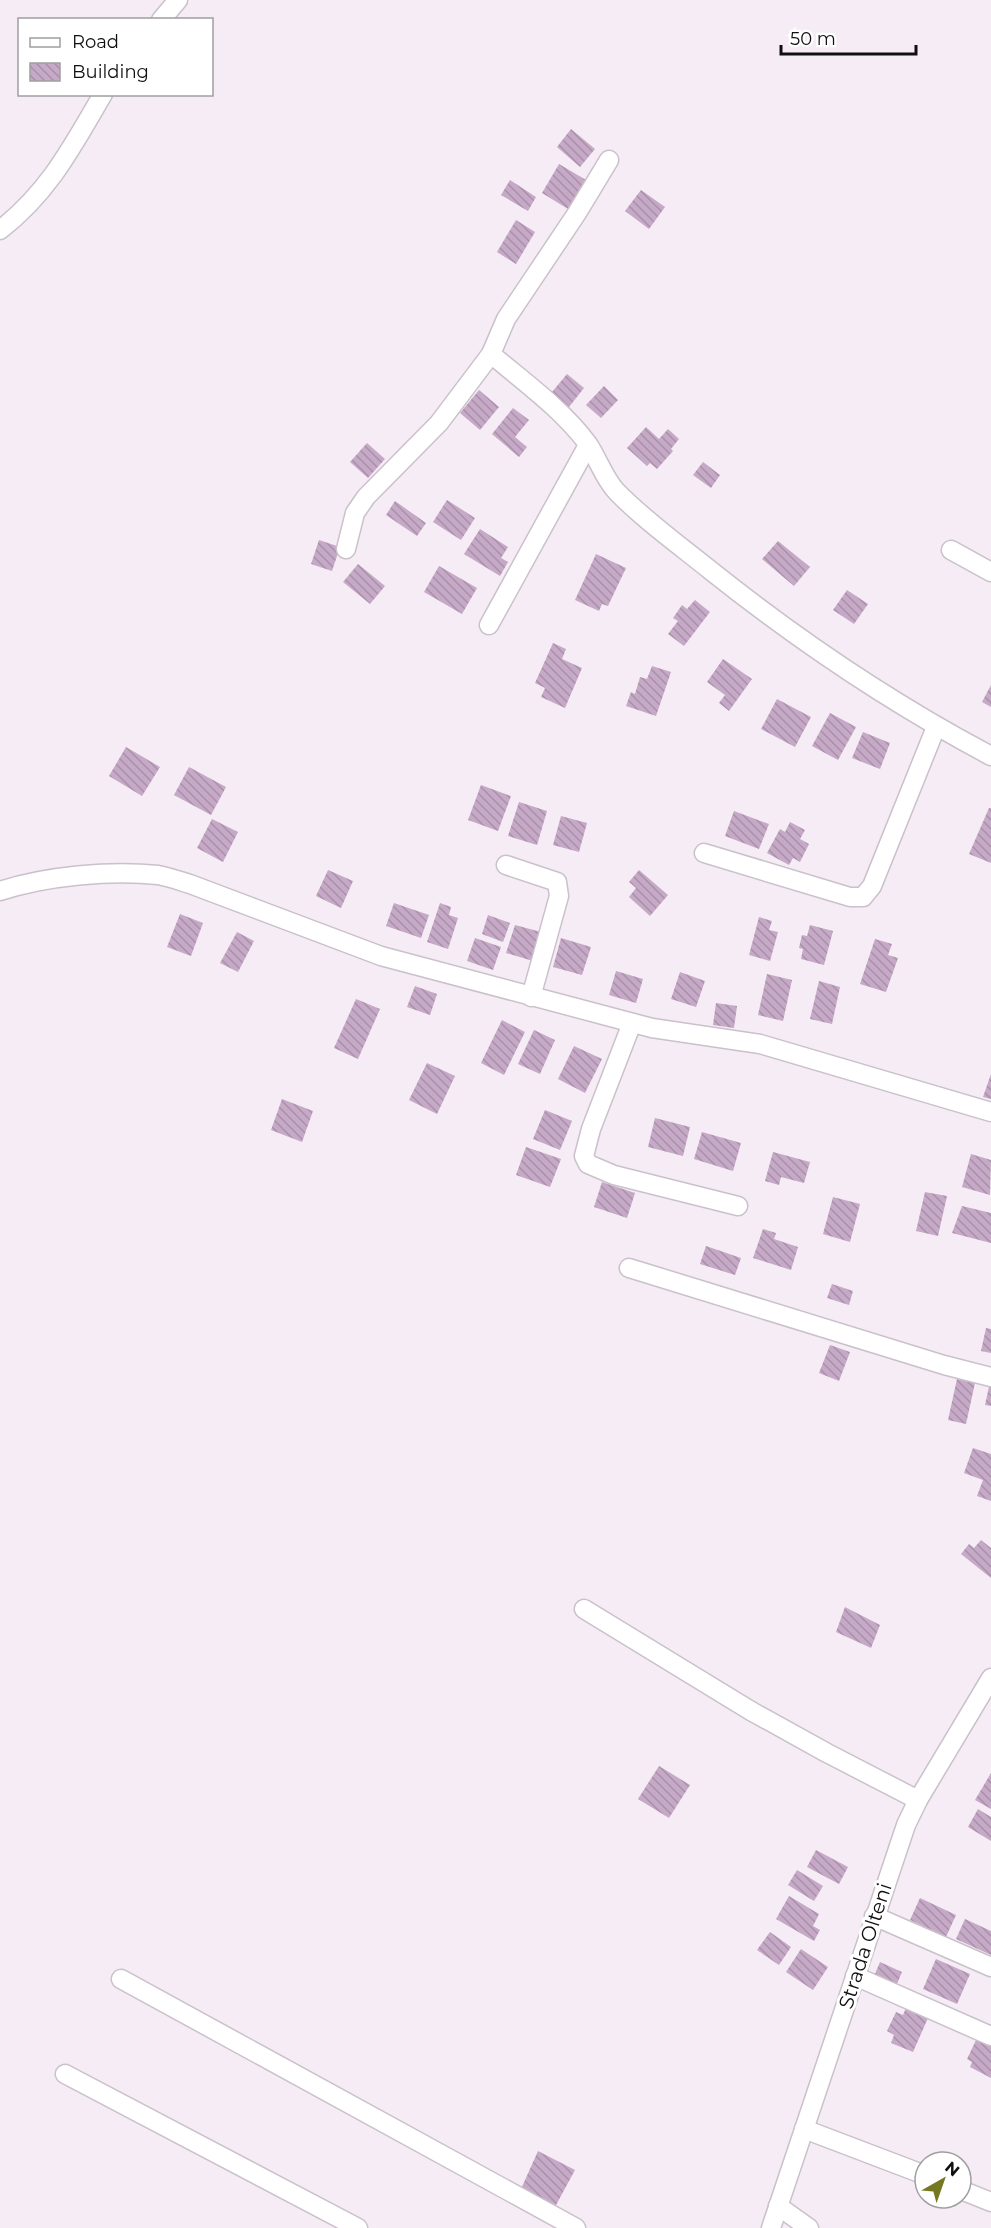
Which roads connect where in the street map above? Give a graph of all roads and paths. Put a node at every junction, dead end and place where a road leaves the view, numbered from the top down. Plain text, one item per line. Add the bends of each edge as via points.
1 (178, 0) edge
2 (163, 18) edge
3 (102, 96) edge
4 (609, 160) dead end
5 (0, 230) edge
6 (491, 354) junction
7 (588, 445) junction
8 (346, 549) dead end
9 (951, 550) dead end
10 (991, 572) edge
11 (489, 625) dead end
12 (936, 727) junction
13 (991, 756) edge
14 (704, 853) dead end
15 (506, 865) dead end
16 (0, 891) edge
17 (531, 997) junction
18 (632, 1023) junction
19 (991, 1112) edge
20 (738, 1206) dead end
21 (629, 1268) dead end
22 (991, 1377) edge
23 (585, 1609) dead end
24 (991, 1678) edge
25 (918, 1800) junction
26 (874, 1916) junction
27 (991, 1967) edge
28 (855, 1976) junction
29 (121, 1979) dead end
30 (991, 2036) edge
31 (65, 2074) dead end
32 (804, 2129) junction
33 (913, 2170) edge
34 (973, 2195) edge
35 (991, 2202) edge
36 (778, 2206) junction
37 (358, 2228) edge
38 (576, 2228) edge
39 (771, 2228) edge
40 (809, 2228) edge

1 - 2 street
3 - 5 street via 55,174 24,212
4 - 6 street via 506,319
6 - 7 street via 568,420
6 - 8 street via 439,423 366,497 356,513
7 - 11 street
7 - 12 street via 615,489 693,556 774,620
9 - 10 street
12 - 13 street
12 - 14 street via 880,868 863,897 850,897
15 - 17 street via 559,884
16 - 17 street via 70,877 124,873 161,876 381,956
17 - 18 street
18 - 19 street via 760,1044
18 - 20 street via 591,1129 584,1156 588,1164
21 - 22 street
23 - 25 street via 751,1711
24 - 25 street, Strada Olteni
25 - 26 street, Strada Olteni
26 - 27 street
26 - 28 street, Strada Olteni
28 - 30 street
28 - 32 street, Strada Olteni
29 - 38 street
31 - 37 street
32 - 33 street
32 - 36 street, Strada Olteni
34 - 35 street
36 - 39 street, Strada Olteni
36 - 40 street

